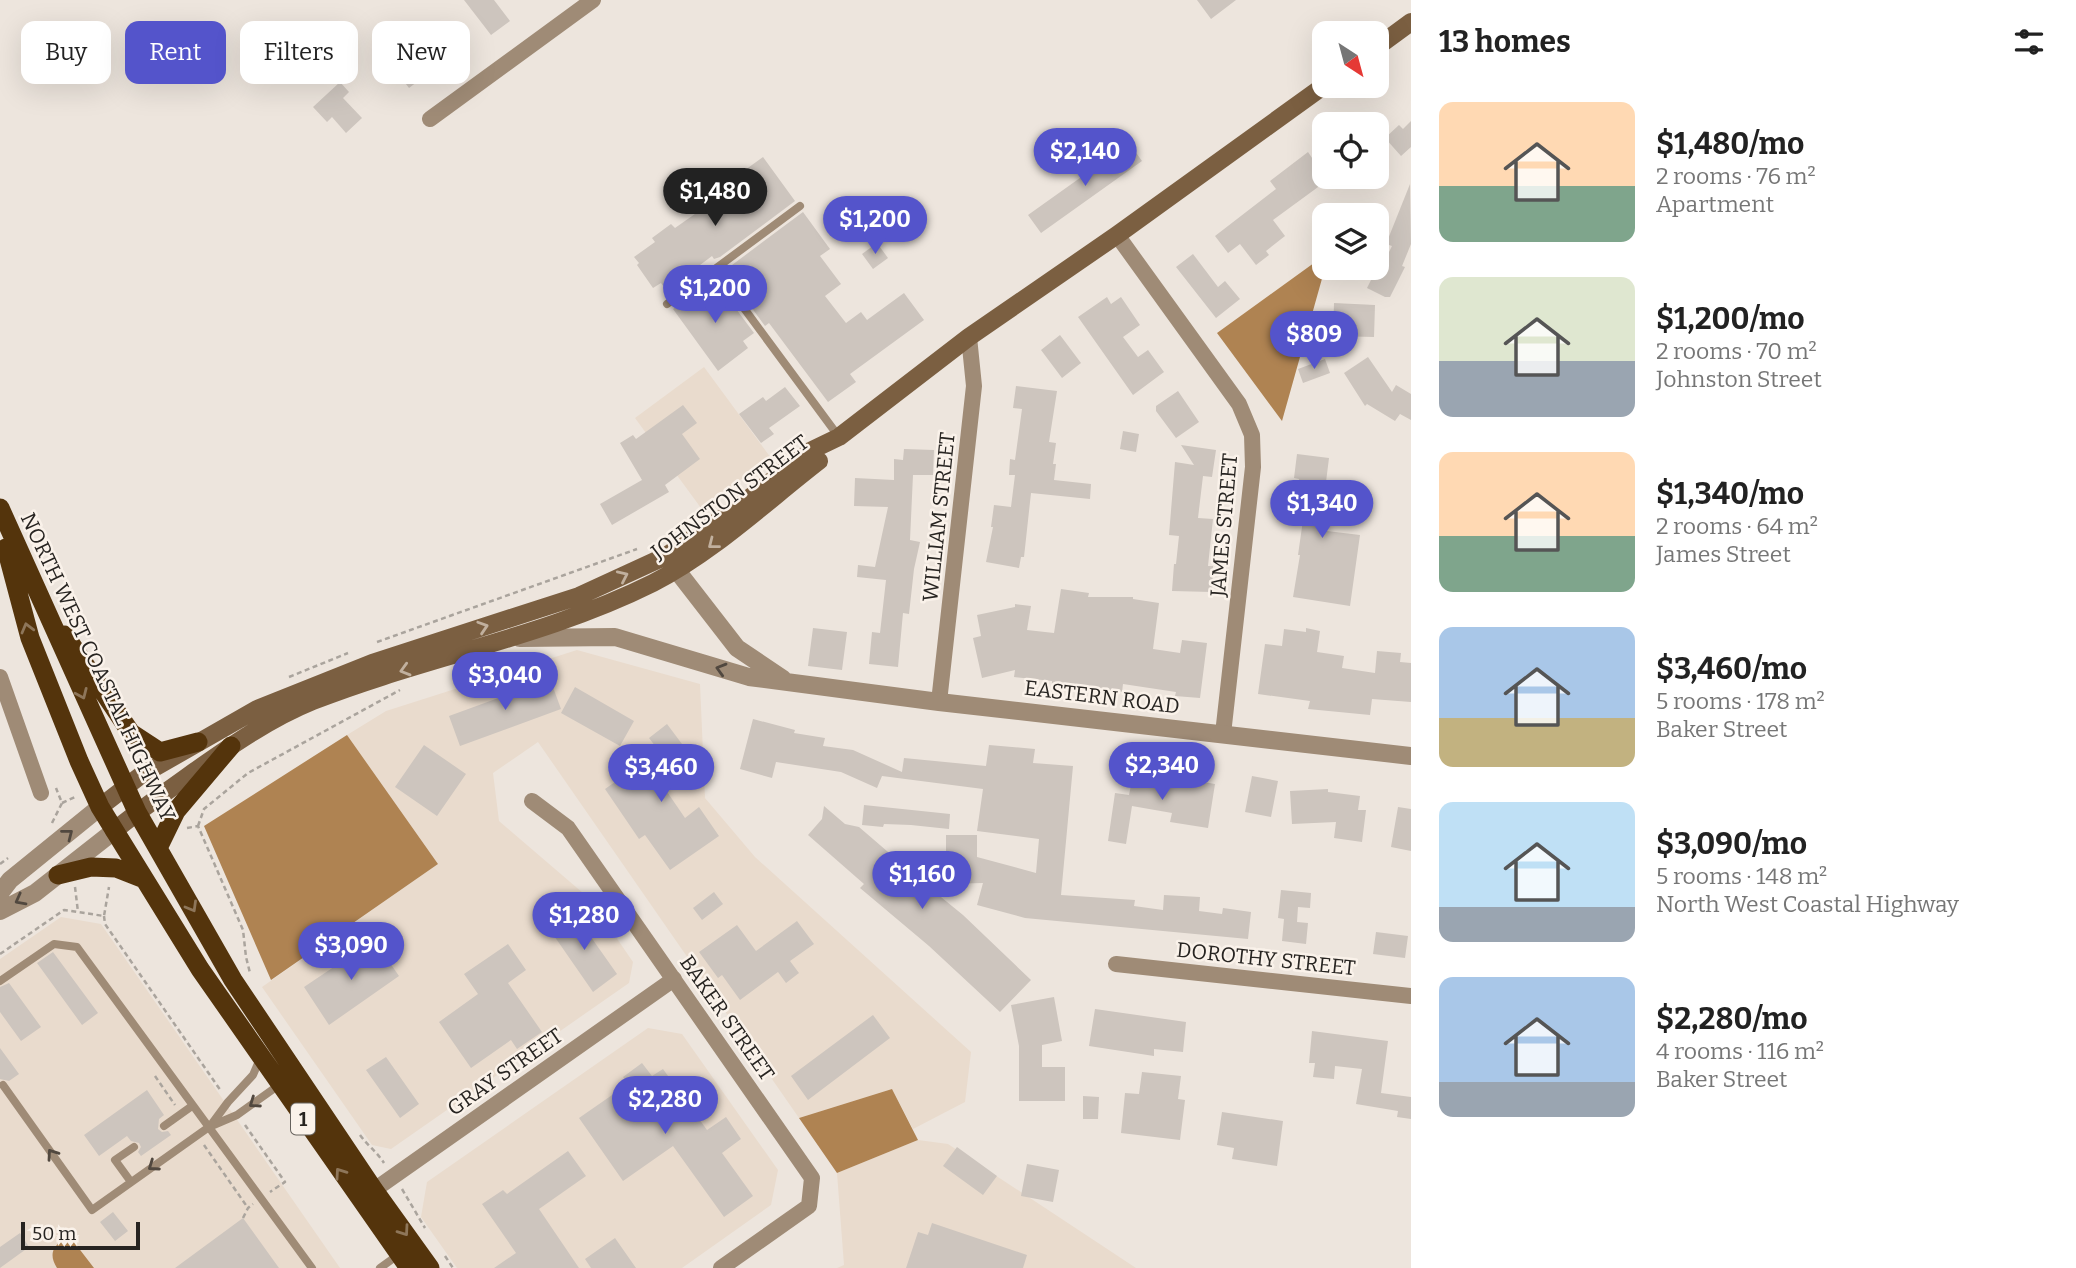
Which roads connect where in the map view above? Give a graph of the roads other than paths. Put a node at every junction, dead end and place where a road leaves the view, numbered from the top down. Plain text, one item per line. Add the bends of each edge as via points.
1 (593, 0) edge
2 (1411, 22) edge
3 (1390, 37) edge
4 (1312, 94) edge
5 (430, 119) dead end
6 (800, 206) dead end
7 (1117, 235) junction
8 (715, 269) junction
9 (667, 304) dead end
10 (969, 337) junction
11 (839, 437) junction
12 (0, 508) edge
13 (0, 523) edge
14 (671, 563) junction
15 (34, 587) junction
16 (509, 639) junction
17 (0, 677) edge
18 (788, 682) junction
19 (939, 702) junction
20 (1223, 734) junction
21 (198, 742) junction
22 (231, 746) junction
23 (1411, 756) edge
24 (124, 787) junction
25 (47, 791) road end
26 (532, 801) dead end
27 (100, 807) junction
28 (136, 813) junction
29 (114, 831) junction
30 (158, 848) junction
31 (66, 877) junction
32 (144, 879) junction
33 (0, 893) edge
34 (0, 911) edge
35 (1116, 964) dead end
36 (674, 979) junction
37 (0, 981) edge
38 (1411, 996) edge
39 (259, 1055) junction
40 (296, 1074) junction
41 (3, 1085) dead end
42 (279, 1085) junction
43 (192, 1105) junction
44 (164, 1126) dead end
45 (209, 1127) junction
46 (135, 1147) dead end
47 (131, 1182) junction
48 (367, 1195) junction
49 (437, 1262) edge
50 (405, 1264) edge
51 (312, 1268) edge
52 (380, 1268) edge
53 (721, 1268) edge

1 - 5 street
2 - 3 main road
4 - 7 main road, JOHNSTON STREET
6 - 8 lane
7 - 10 main road, JOHNSTON STREET
7 - 20 street, JAMES STREET via 1239,404 1252,435 1253,467
8 - 9 lane
8 - 11 lane
10 - 11 main road, JOHNSTON STREET
10 - 19 street, WILLIAM STREET via 974,386
11 - 14 main road, JOHNSTON STREET via 813,450
12 - 15 highway, NORTH WEST COASTAL HIGHWAY / 1
27 -> 13 highway, NORTH WEST COASTAL HIGHWAY / 1 via 30,638
14 - 16 main road, JOHNSTON STREET via 584,613
14 - 18 street, EASTERN ROAD via 737,648
21 -> 14 main road, JOHNSTON STREET via 257,709 372,663
15 - 21 highway via 131,733 160,752
15 -> 24 highway, NORTH WEST COASTAL HIGHWAY / 1
18 -> 16 street, EASTERN ROAD via 749,677 615,637
16 -> 22 main road, JOHNSTON STREET via 311,702
17 - 25 street
18 - 19 street, EASTERN ROAD
19 - 20 street, EASTERN ROAD
20 - 23 street, EASTERN ROAD
21 - 24 main road, JOHNSTON STREET
22 - 28 main road, JOHNSTON STREET
22 - 30 highway via 176,811
24 - 27 main road, JOHNSTON STREET
24 - 28 highway, NORTH WEST COASTAL HIGHWAY / 1
26 - 36 street, BAKER STREET via 568,828
27 - 29 highway, NORTH WEST COASTAL HIGHWAY / 1
33 -> 27 street
28 - 29 main road, JOHNSTON STREET
28 - 30 highway, NORTH WEST COASTAL HIGHWAY / 1
29 - 31 street
29 - 32 highway, NORTH WEST COASTAL HIGHWAY / 1
30 -> 40 highway, NORTH WEST COASTAL HIGHWAY / 1 via 233,980
31 - 32 highway via 90,867 116,868
31 -> 34 street
32 - 39 highway, NORTH WEST COASTAL HIGHWAY / 1
35 - 38 street, DOROTHY STREET
36 - 48 street, GRAY STREET
36 - 53 street, BAKER STREET via 812,1178 809,1206
37 - 43 lane via 54,944 77,947
39 - 42 highway, NORTH WEST COASTAL HIGHWAY / 1
39 - 45 lane via 253,1076
40 - 42 lane
40 - 48 highway, NORTH WEST COASTAL HIGHWAY / 1
47 -> 41 lane via 92,1210
42 -> 45 lane via 237,1115
48 -> 42 highway, NORTH WEST COASTAL HIGHWAY / 1
43 - 44 lane
43 - 45 lane
45 -> 47 lane
45 - 51 lane
46 - 47 lane via 115,1160
48 -> 49 highway, NORTH WEST COASTAL HIGHWAY / 1
48 - 50 highway, NORTH WEST COASTAL HIGHWAY / 1
50 - 52 lane

